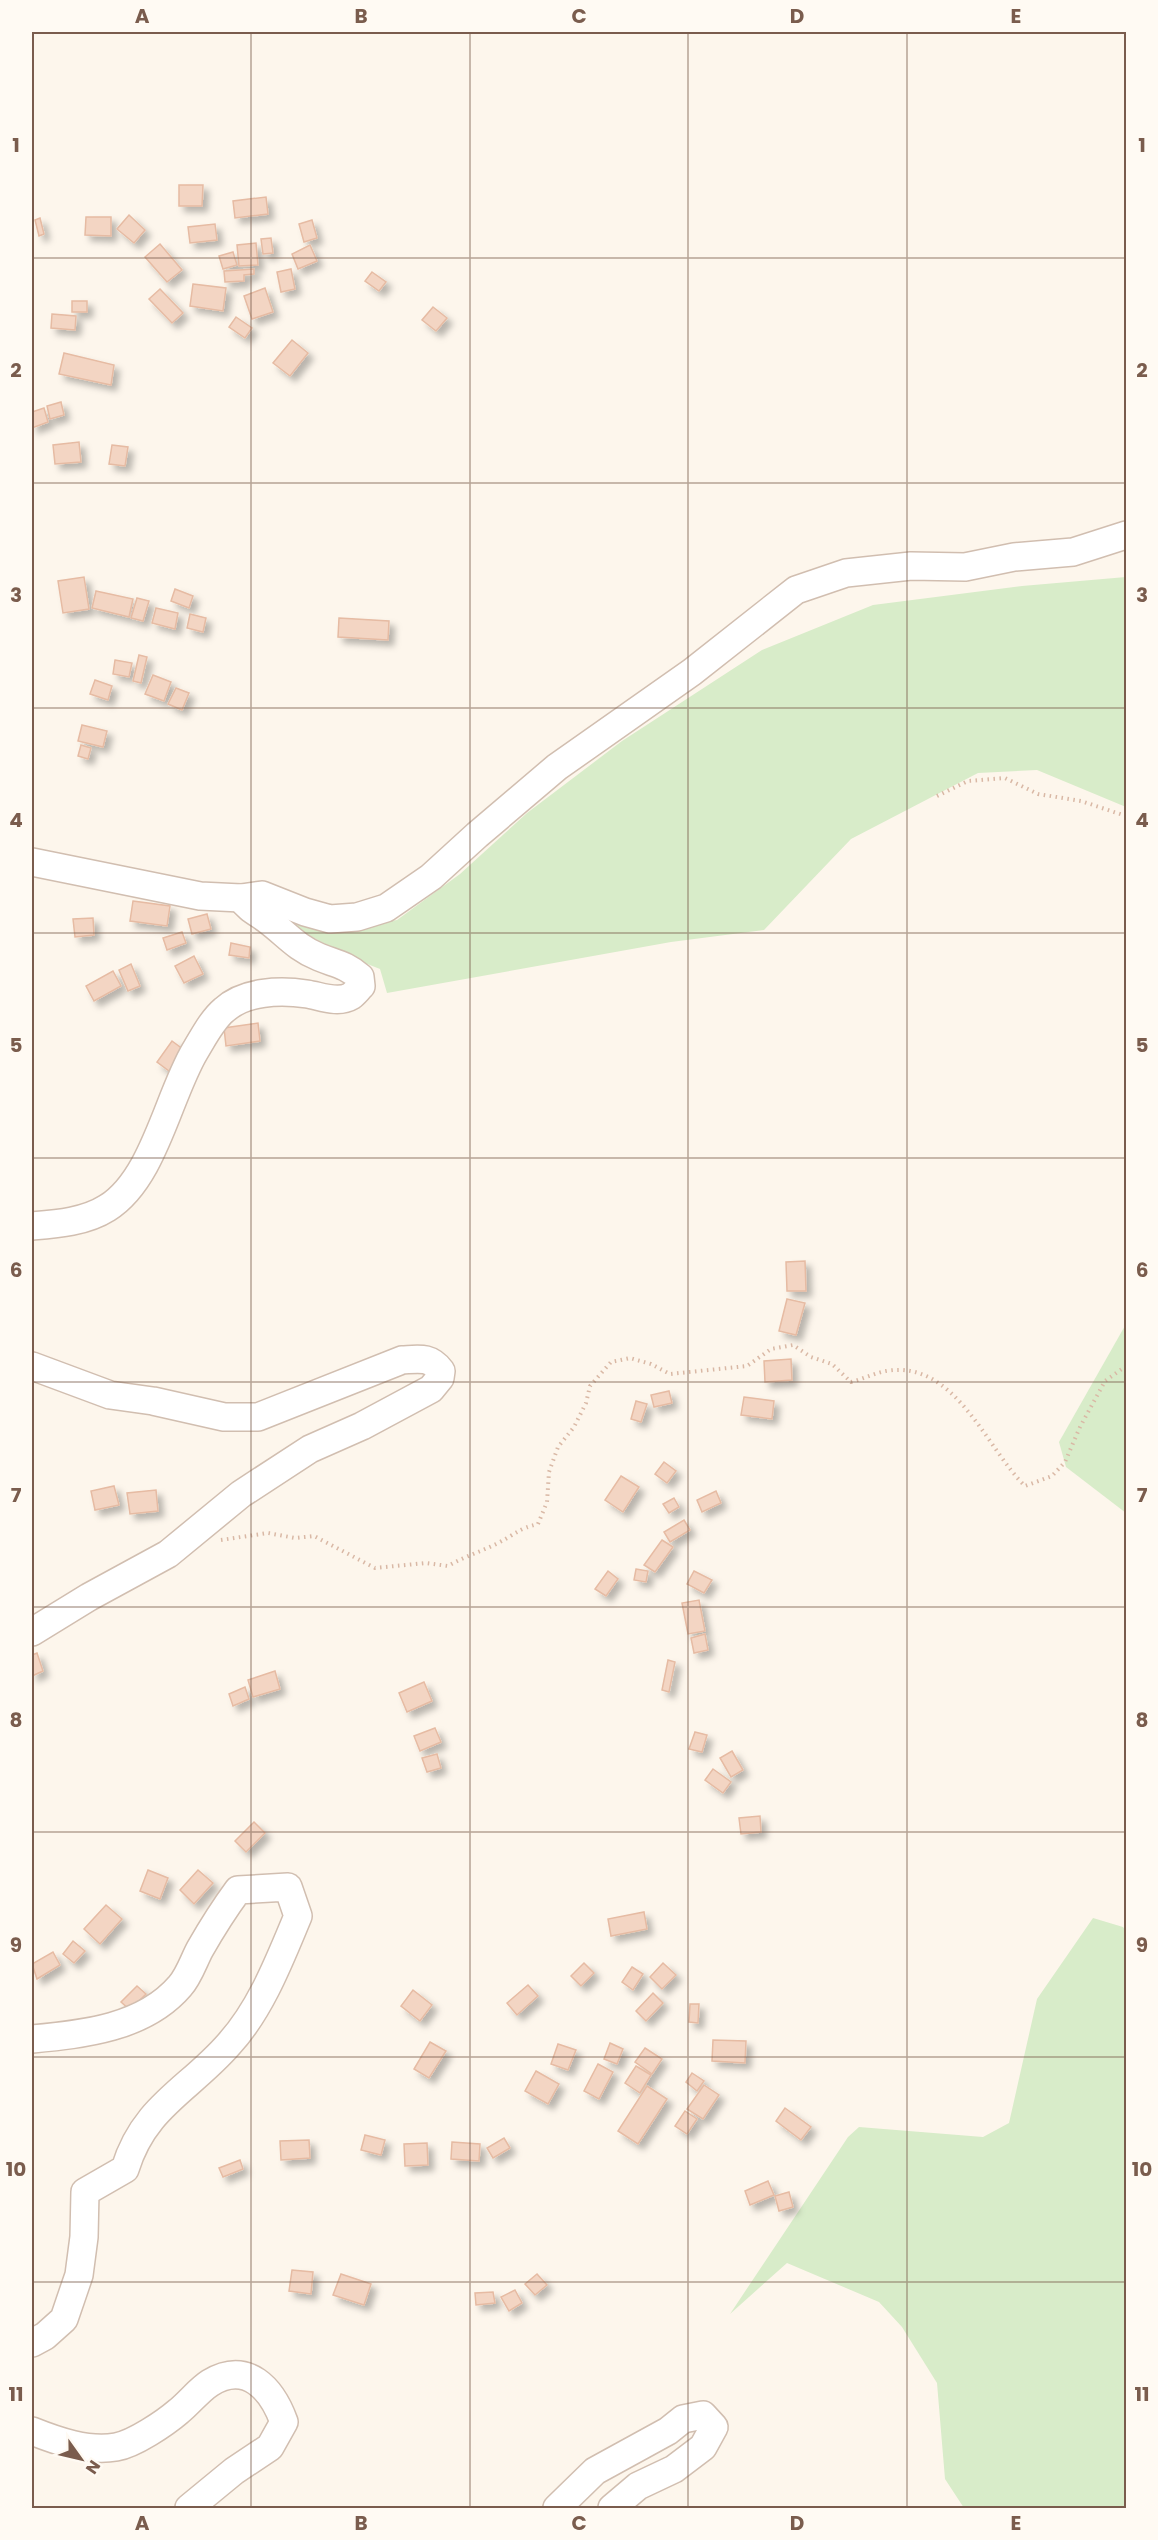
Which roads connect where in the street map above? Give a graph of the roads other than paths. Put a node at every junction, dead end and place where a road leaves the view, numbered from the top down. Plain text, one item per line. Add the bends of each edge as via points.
1 (1126, 535) edge
2 (32, 862) edge
3 (241, 898) junction
4 (32, 1226) edge
5 (32, 1366) edge
6 (32, 1632) edge
7 (32, 2038) edge
8 (32, 2343) edge
9 (32, 2431) edge
10 (189, 2508) edge
11 (557, 2508) edge
12 (612, 2508) edge

1 - 3 street via 1073,552 1014,557 965,567 911,566 846,573 796,591 692,672 557,767 431,877 386,908 357,917 330,919 262,895
2 - 3 street via 200,896
3 - 4 street via 295,945 347,966 360,977 360,986 351,997 332,1000 279,991 247,997 224,1010 184,1069 159,1134 127,1189 106,1209 68,1222
5 - 6 street via 110,1395 224,1418 258,1417 402,1360 434,1362 441,1371 431,1389 310,1449 241,1494 168,1554
7 - 8 street via 84,2034 157,2008 182,1984 238,1890 288,1887 298,1916 251,2014 230,2043 148,2121 132,2147 125,2169 86,2192 79,2275 64,2319
9 - 10 street via 81,2447 117,2447 178,2412 209,2383 231,2373 256,2379 276,2401 284,2422 270,2447
11 - 12 street via 595,2471 683,2419 703,2415 714,2427 703,2446 674,2469 638,2486

